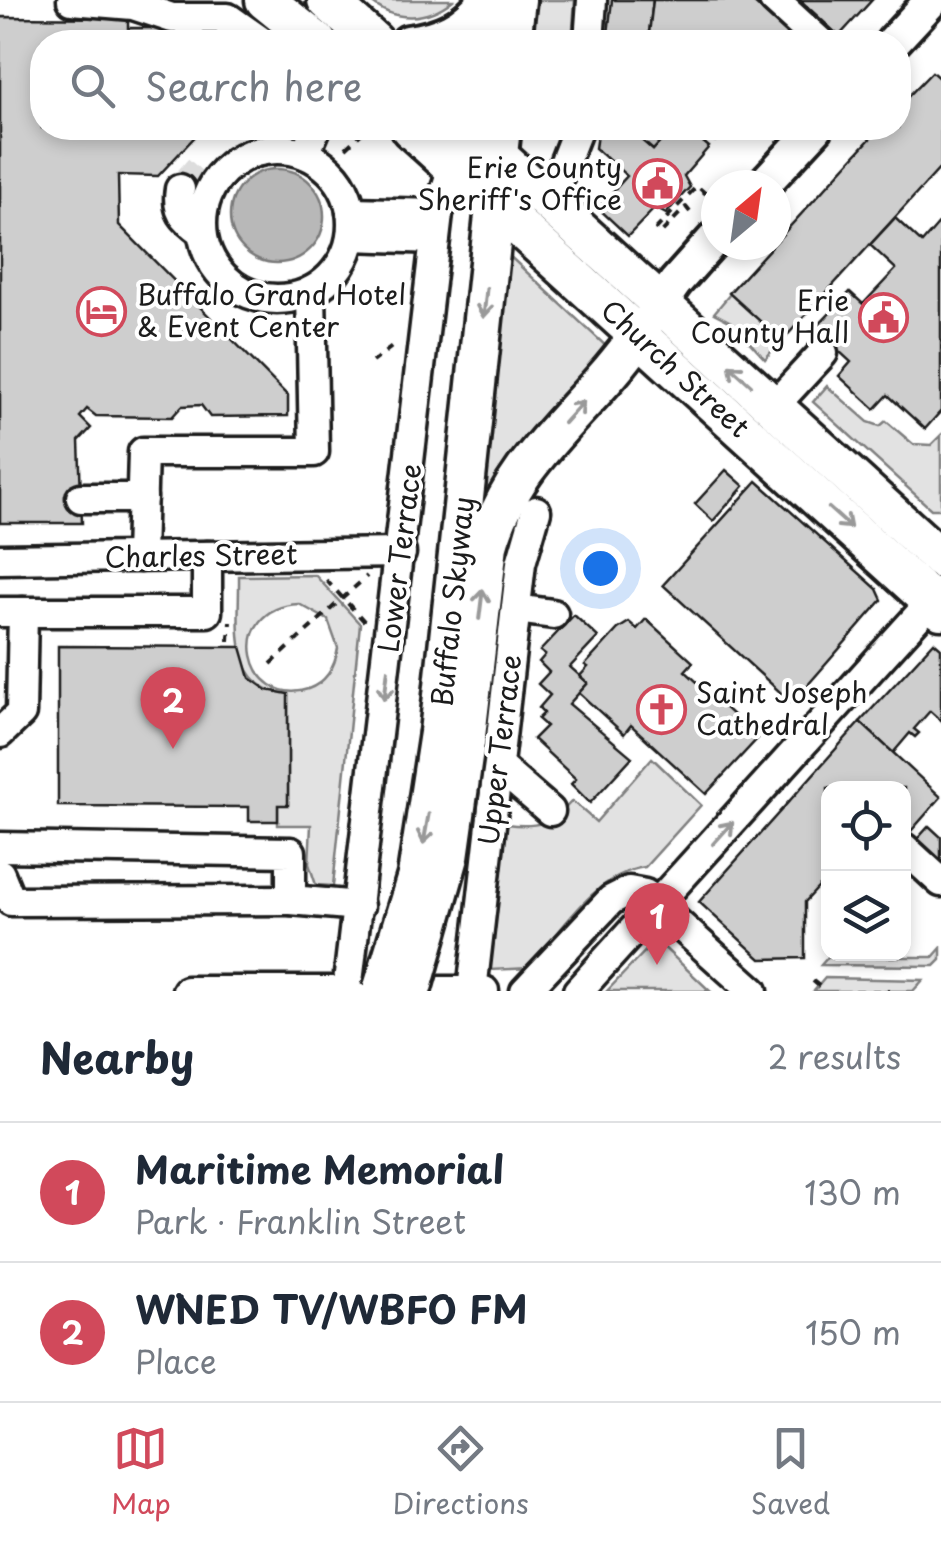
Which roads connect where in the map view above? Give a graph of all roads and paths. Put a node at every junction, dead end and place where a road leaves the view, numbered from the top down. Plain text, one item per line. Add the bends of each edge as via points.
1 (72, 0) edge
2 (327, 0) edge
3 (485, 0) edge
4 (496, 0) edge
5 (519, 0) edge
6 (592, 0) edge
7 (774, 0) edge
8 (932, 0) edge
9 (275, 2) edge
10 (245, 30) edge
11 (304, 30) edge
12 (360, 30) edge
13 (452, 30) edge
14 (489, 30) edge
15 (515, 30) edge
16 (589, 30) edge
17 (807, 30) edge
18 (904, 30) edge
19 (311, 140) edge
20 (354, 140) edge
21 (423, 140) edge
22 (462, 140) edge
23 (573, 140) edge
24 (805, 140) edge
25 (503, 143) edge
26 (346, 148) dead end
27 (254, 152) junction
28 (305, 154) junction
29 (207, 159) tunnel mouth
30 (453, 167) junction
31 (777, 170) edge
32 (180, 188) dead end
33 (701, 190) edge
34 (549, 202) junction
35 (496, 206) junction
36 (690, 212) dead end
37 (352, 224) junction
38 (437, 227) junction
39 (202, 232) junction
40 (701, 255) edge
41 (311, 291) junction
42 (661, 303) junction
43 (639, 335) junction
44 (397, 343) dead end
45 (824, 353) dead end
46 (372, 362) dead end
47 (774, 406) junction
48 (821, 449) junction
49 (796, 478) junction
50 (80, 498) dead end
51 (142, 498) junction
52 (536, 511) dead end
53 (401, 553) junction
54 (207, 556) junction
55 (140, 557) junction
56 (0, 559) edge
57 (941, 559) edge
58 (319, 573) dead end
59 (370, 573) dead end
60 (342, 598) junction
61 (938, 601) edge
62 (516, 609) junction
63 (11, 612) edge
64 (554, 614) dead end
65 (365, 622) dead end
66 (270, 664) dead end
67 (0, 733) edge
68 (452, 734) junction
69 (499, 766) junction
70 (550, 811) dead end
71 (0, 847) edge
72 (911, 854) edge
73 (0, 874) edge
74 (941, 882) edge
75 (291, 900) junction
76 (658, 905) junction
77 (359, 906) junction
78 (813, 981) dead end
79 (359, 990) edge
80 (187, 991) edge
81 (410, 991) edge
82 (472, 991) edge
83 (484, 991) edge
84 (525, 991) edge
85 (578, 991) edge
86 (752, 991) edge
87 (825, 991) edge
88 (856, 991) edge
89 (889, 991) edge

1 - 10 street via 134,5 172,18 228,18
2 - 12 highway
3 - 13 main road
4 - 14 street
5 - 15 main road
6 - 16 street
7 - 17 street
8 - 18 main road
9 - 11 highway
19 - 28 street
20 - 26 path
21 - 30 highway, Church Street
22 - 30 street, Lower Terrace
23 - 34 street
24 - 31 main road
25 - 34 highway, Church Street
25 - 35 main road
27 - 28 street
27 - 29 street via 230,150
27 - 39 street via 214,183
28 - 37 street via 343,188
30 - 35 highway, Church Street
30 - 38 street, Lower Terrace
32 - 39 street via 183,218
33 - 36 path via 697,186 678,202 656,229 661,234 686,207
34 - 42 highway, Church Street
35 - 43 highway, Church Street
35 -> 68 highway, Buffalo Skyway
37 - 38 street
37 - 41 street via 344,258
38 - 53 street, Lower Terrace
39 - 41 street via 223,276 242,290 277,298
40 - 42 main road
41 - 51 street via 314,452 143,452
42 - 43 main road
47 -> 42 highway, Church Street
43 - 49 highway, Church Street
68 -> 43 highway, Buffalo Skyway via 494,520 516,479
44 - 46 path
45 - 47 street
47 - 48 highway, Church Street
48 - 49 street
48 - 57 highway, Church Street
49 -> 61 highway, Church Street
50 - 51 street
51 - 55 street
52 - 62 street, Upper Terrace
53 - 54 street, Charles Street
53 -> 77 street, Lower Terrace
54 - 55 street, Charles Street
54 - 63 street via 208,612
55 - 56 street, Charles Street
58 - 60 path
59 - 60 path
60 - 65 path
60 - 66 path
76 -> 61 street
62 - 64 street
62 - 69 street, Upper Terrace
63 - 67 street via 21,713
68 -> 79 highway, Buffalo Skyway, bridge via 418,876
68 - 81 highway, Buffalo Skyway, bridge via 448,857
69 - 70 street
69 - 82 street, Upper Terrace
71 - 75 street via 291,852
72 - 74 street
73 - 75 street via 11,901
75 - 77 street
76 - 84 street via 629,891 611,900
76 - 85 street
76 - 86 street
77 - 79 street, Lower Terrace
78 - 87 path
79 - 80 street
79 - 82 street
82 - 83 street
88 - 89 path

